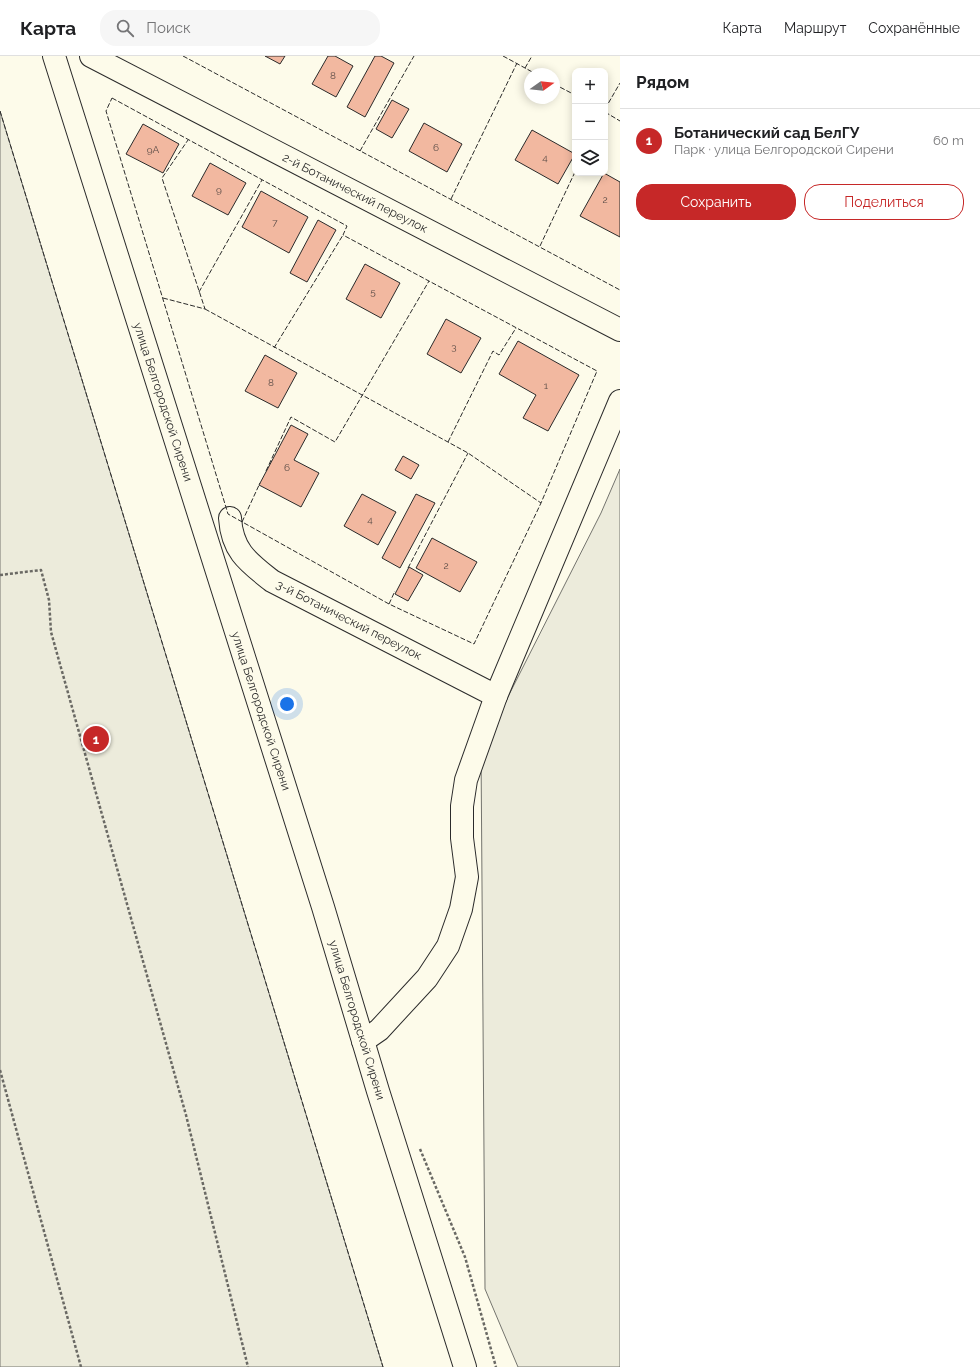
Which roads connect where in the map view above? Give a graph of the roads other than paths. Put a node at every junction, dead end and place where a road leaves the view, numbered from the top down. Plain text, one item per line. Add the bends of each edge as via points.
1 (54, 56) edge
2 (91, 56) edge
3 (620, 330) edge
4 (620, 401) edge
5 (230, 518) dead end
6 (496, 696) junction
7 (363, 1041) junction
8 (465, 1367) edge

1 - 7 main road, улица Белгородской Сирени
2 - 3 main road, 2-й Ботанический переулок
4 - 6 main road
5 - 6 main road, 3-й Ботанический переулок via 231,531 242,556 272,580
6 - 7 main road via 466,780 462,806 462,838 467,877 461,909 448,946 427,978 379,1030
7 - 8 main road, улица Белгородской Сирени

